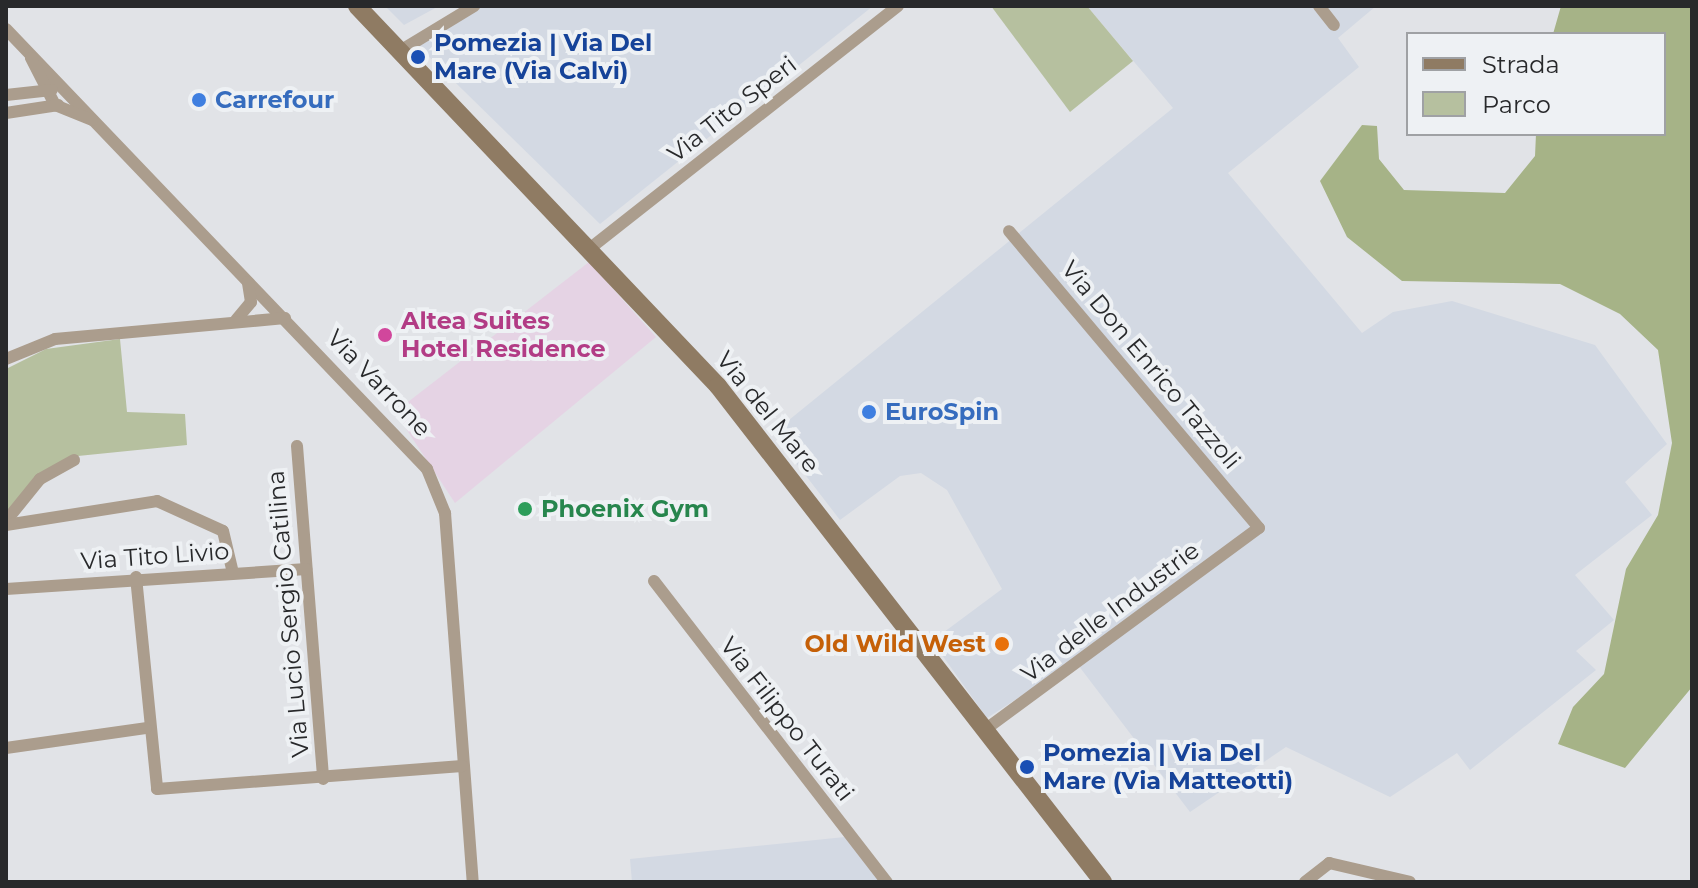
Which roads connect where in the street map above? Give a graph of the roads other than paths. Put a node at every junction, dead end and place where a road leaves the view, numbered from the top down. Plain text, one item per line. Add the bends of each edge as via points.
1 (357, 6) edge
2 (474, 6) edge
3 (898, 6) edge
4 (1319, 6) edge
5 (1334, 25) dead end
6 (6, 29) edge
7 (28, 51) junction
8 (400, 51) junction
9 (35, 68) junction
10 (68, 90) junction
11 (46, 91) junction
12 (23, 93) junction
13 (6, 95) edge
14 (55, 105) junction
15 (6, 113) edge
16 (98, 123) junction
17 (1009, 231) dead end
18 (593, 246) junction
19 (244, 275) junction
20 (285, 318) junction
21 (235, 321) junction
22 (6, 359) edge
23 (297, 446) dead end
24 (74, 460) dead end
25 (6, 523) edge
26 (1259, 528) joint
27 (306, 569) junction
28 (233, 573) junction
29 (136, 577) junction
30 (654, 581) dead end
31 (6, 589) edge
32 (146, 728) junction
33 (986, 729) junction
34 (6, 748) edge
35 (462, 766) junction
36 (323, 779) junction
37 (1096, 878) edge
38 (473, 882) edge
39 (887, 882) edge
40 (1305, 882) edge
41 (1410, 882) edge

1 - 8 main road, Via del Mare
2 - 8 street
3 - 18 street, Via Tito Speri
4 - 5 street
6 - 7 street, Via Varrone
7 - 9 street
7 - 10 street, Via Varrone
8 - 18 main road, Via del Mare
9 - 11 street
9 - 12 street
10 - 11 street
10 - 14 street
10 - 16 street, Via Varrone
11 - 12 street
11 - 14 street
12 - 13 street
14 - 15 street
14 - 16 street
16 - 19 street, Via Varrone
17 - 26 street, Via Don Enrico Tazzoli
18 - 33 main road, Via del Mare via 744,418
19 - 20 street, Via Varrone
19 - 21 street via 251,302
20 - 21 street
20 - 35 street, Via Varrone via 403,437 440,496
21 - 22 street via 55,339
23 - 27 street, Via Lucio Sergio Catilina
24 - 25 street via 40,479
25 - 28 street via 157,501 223,531
26 - 33 street, Via delle Industrie
27 - 28 street, Via Tito Livio
27 - 36 street, Via Lucio Sergio Catilina
28 - 29 street, Via Tito Livio
29 - 31 street, Via Tito Livio
29 - 32 street
30 - 39 street, Via Filippo Turati
32 - 34 street
32 - 36 street via 153,785 170,791
33 - 37 main road, Via del Mare
35 - 36 street
35 - 38 street, Via Varrone
40 - 41 street via 1329,863

